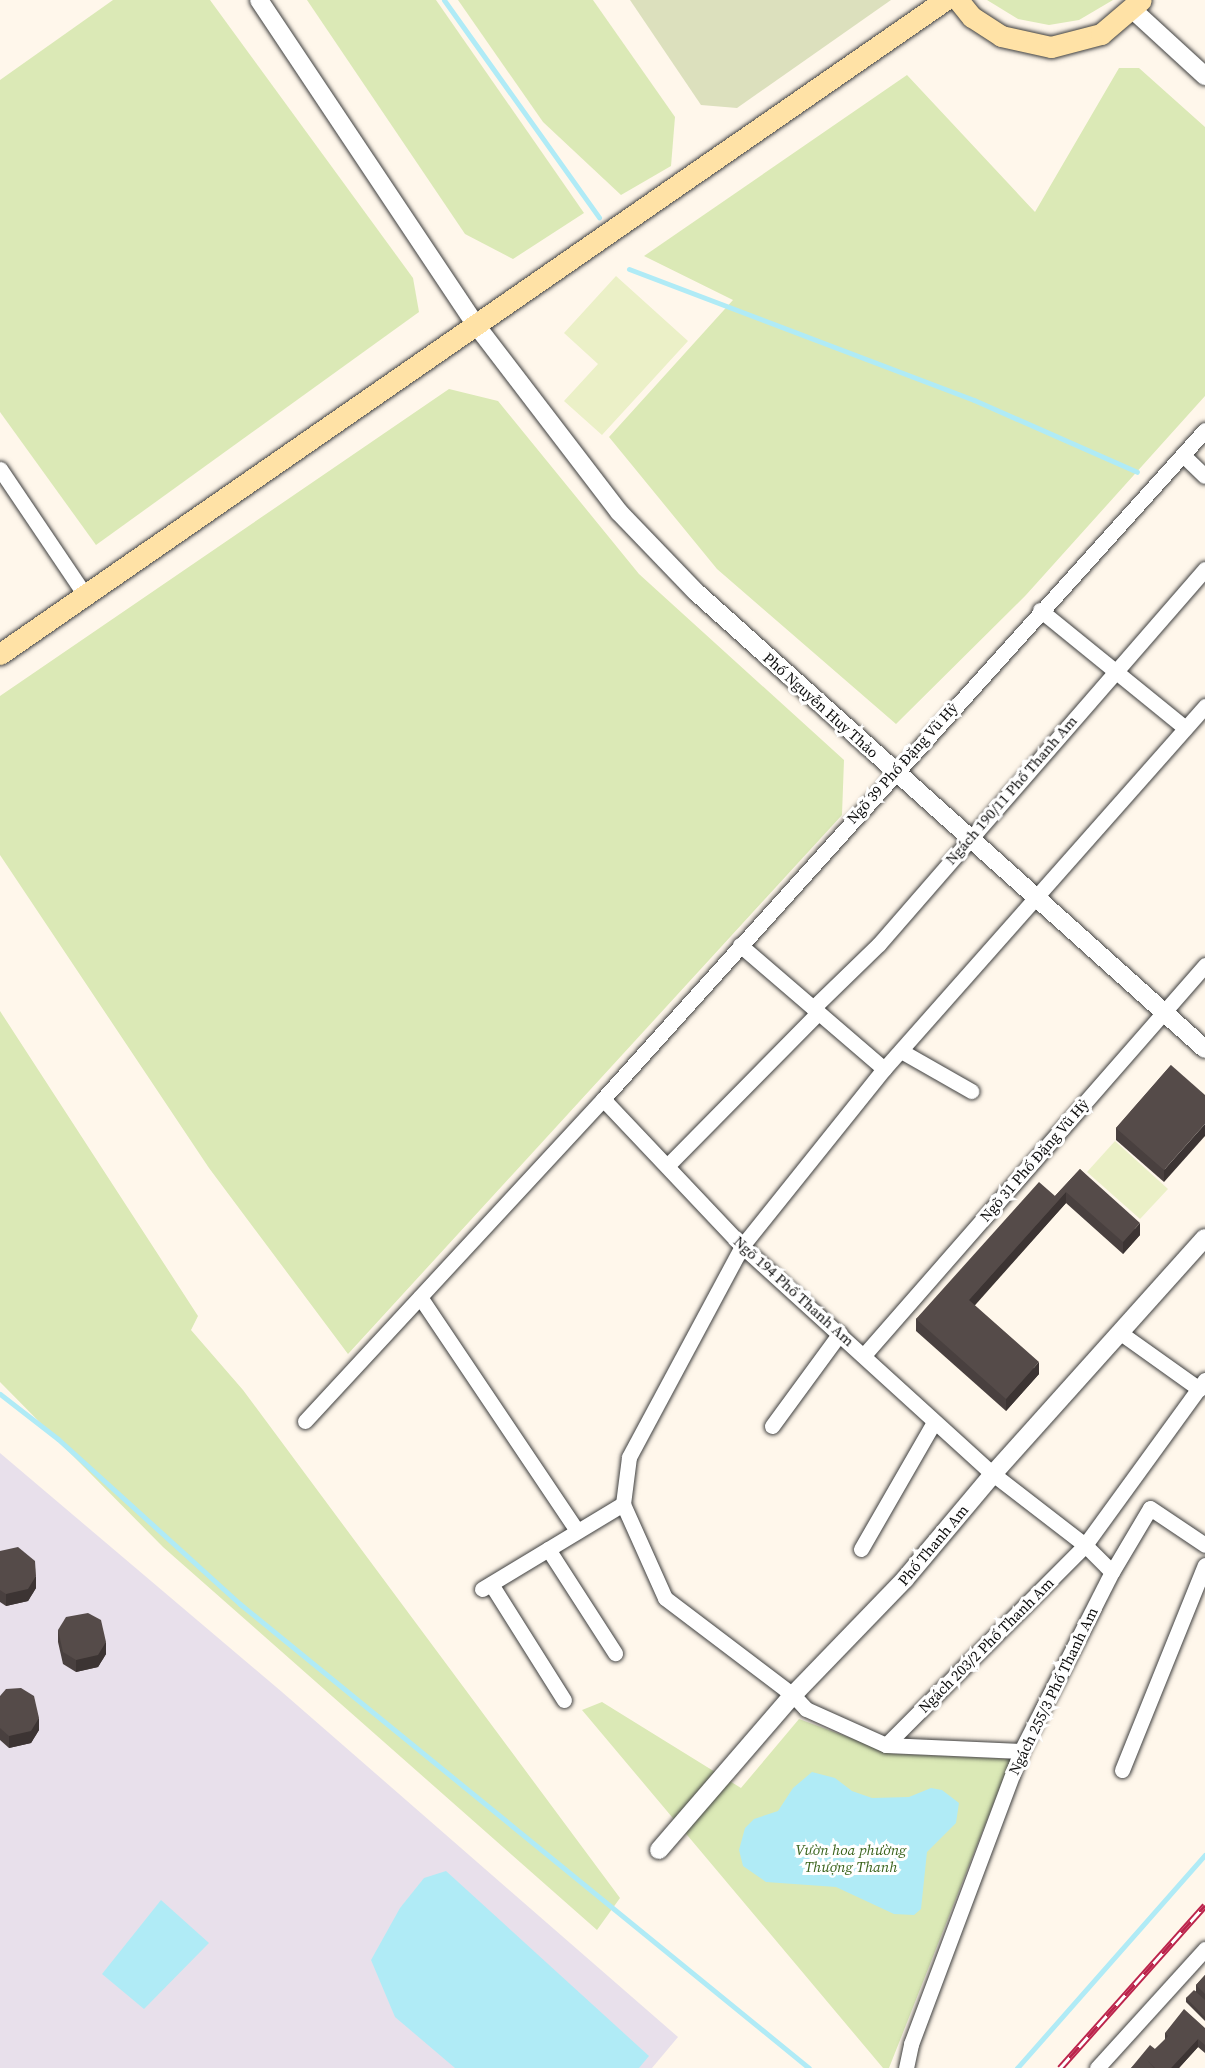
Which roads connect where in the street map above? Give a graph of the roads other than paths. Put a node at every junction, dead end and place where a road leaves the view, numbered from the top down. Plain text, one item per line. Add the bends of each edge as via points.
1 (260, 0) edge
2 (945, 0) edge
3 (958, 0) edge
4 (1137, 5) edge
5 (1205, 76) edge
6 (476, 325) junction
7 (1205, 430) edge
8 (1184, 455) junction
9 (0, 469) edge
10 (1205, 476) edge
11 (1205, 569) edge
12 (85, 595) junction
13 (1040, 610) junction
14 (0, 654) edge
15 (1114, 670) junction
16 (1205, 706) edge
17 (1185, 728) junction
18 (895, 771) junction
19 (970, 839) junction
20 (1036, 898) junction
21 (740, 945) junction
22 (1205, 965) edge
23 (816, 1011) junction
24 (1163, 1012) junction
25 (1205, 1049) edge
26 (901, 1051) junction
27 (884, 1070) junction
28 (971, 1091) dead end
29 (603, 1099) junction
30 (668, 1165) junction
31 (1204, 1242) edge
32 (742, 1246) junction
33 (420, 1297) junction
34 (840, 1333) junction
35 (1122, 1334) junction
36 (864, 1355) junction
37 (1202, 1384) edge
38 (305, 1421) dead end
39 (934, 1422) junction
40 (772, 1426) dead end
41 (993, 1474) junction
42 (623, 1504) junction
43 (577, 1531) junction
44 (1085, 1545) junction
45 (1205, 1545) edge
46 (548, 1549) junction
47 (861, 1549) dead end
48 (1205, 1565) edge
49 (1112, 1572) junction
50 (615, 1653) dead end
51 (793, 1695) junction
52 (564, 1700) dead end
53 (886, 1744) junction
54 (1021, 1751) junction
55 (1122, 1770) dead end
56 (660, 1850) dead end
57 (1205, 1949) edge
58 (906, 2068) edge
59 (1097, 2068) edge

1 - 6 street, Phố Nguyễn Huy Thảo
2 - 6 main road
3 - 4 main road via 986,28 1034,46 1085,41 1116,25
4 - 5 street
6 - 12 main road
6 - 18 street, Phố Nguyễn Huy Thảo via 619,512 695,591
7 - 8 street, Ngõ 39 Phố Đặng Vũ Hỷ
8 - 10 street
8 - 13 street, Ngõ 39 Phố Đặng Vũ Hỷ
9 - 12 street
11 - 15 street, Ngách 190/11 Phố Thanh Am
12 - 14 main road
13 - 15 street
13 - 18 street, Ngõ 39 Phố Đặng Vũ Hỷ
15 - 17 street
15 - 19 street, Ngách 190/11 Phố Thanh Am
16 - 17 street
17 - 20 street
18 - 19 street, Phố Nguyễn Huy Thảo
18 - 21 street, Ngõ 39 Phố Đặng Vũ Hỷ
19 - 20 street, Phố Nguyễn Huy Thảo
19 - 23 street, Ngách 190/11 Phố Thanh Am
20 - 24 street, Phố Nguyễn Huy Thảo
20 - 26 street
21 - 23 street
21 - 29 street, Ngõ 39 Phố Đặng Vũ Hỷ
22 - 24 street, Ngõ 31 Phố Đặng Vũ Hỷ
23 - 27 street
23 - 30 street, Ngách 190/11 Phố Thanh Am
24 - 25 street, Phố Nguyễn Huy Thảo
24 - 36 street, Ngõ 31 Phố Đặng Vũ Hỷ
26 - 27 street
26 - 28 street
27 - 32 street
29 - 30 street, Ngõ 194 Phố Thanh Am
29 - 33 street, Ngõ 39 Phố Đặng Vũ Hỷ
30 - 32 street, Ngõ 194 Phố Thanh Am
31 - 35 street, Phố Thanh Am
32 - 34 street, Ngõ 194 Phố Thanh Am
32 - 42 street via 629,1457
33 - 38 street, Ngõ 39 Phố Đặng Vũ Hỷ
33 - 43 street
34 - 36 street, Ngõ 194 Phố Thanh Am
34 - 40 street
35 - 37 street
35 - 41 street, Phố Thanh Am
36 - 39 street, Ngõ 194 Phố Thanh Am
37 - 44 street, Ngách 203/2 Phố Thanh Am
39 - 41 street, Ngõ 194 Phố Thanh Am
39 - 47 street
41 - 44 street, Ngõ 194 Phố Thanh Am
41 - 51 street, Phố Thanh Am via 905,1579
42 - 43 street
42 - 51 street via 665,1598
43 - 46 street
44 - 49 street, Ngõ 194 Phố Thanh Am
44 - 53 street, Ngách 203/2 Phố Thanh Am
45 - 49 street, Ngách 255/3 Phố Thanh Am via 1150,1508
46 - 50 street
46 - 52 street via 486,1586
48 - 55 street
49 - 54 street, Ngách 255/3 Phố Thanh Am
51 - 53 street via 806,1709
51 - 56 street, Phố Thanh Am
53 - 54 street
54 - 58 street, Ngách 255/3 Phố Thanh Am via 911,2044
57 - 59 street

